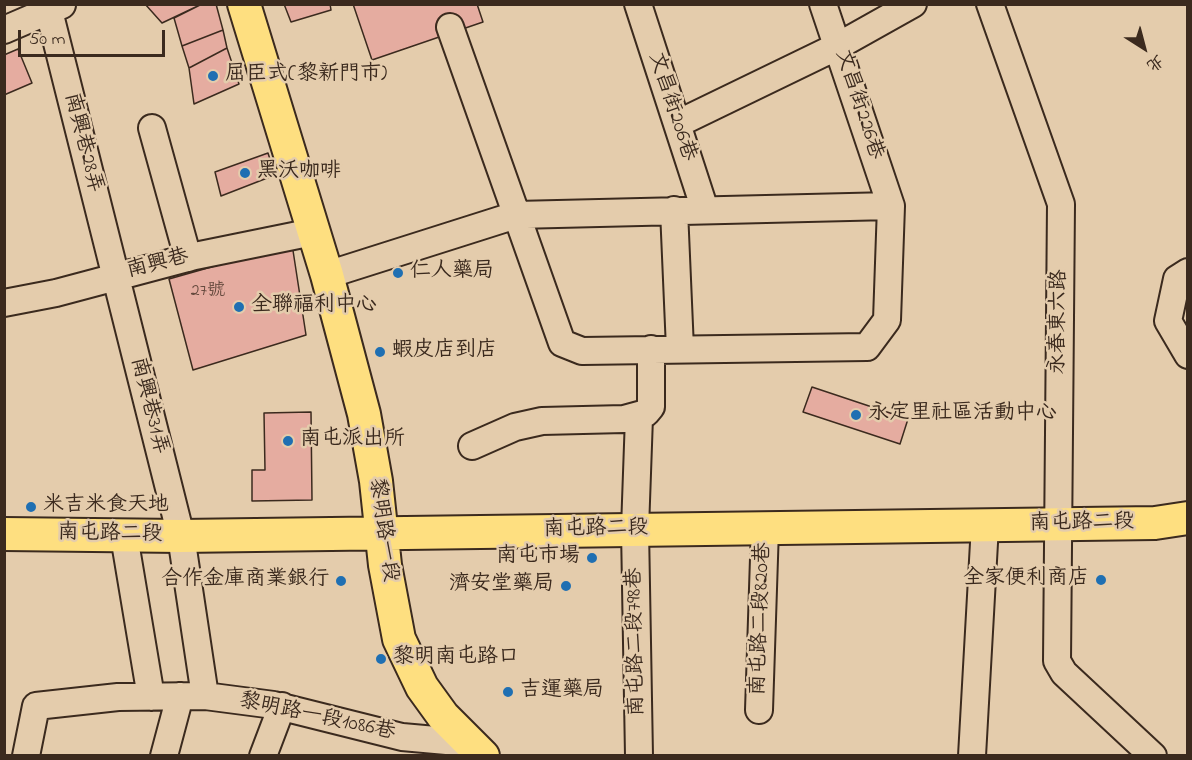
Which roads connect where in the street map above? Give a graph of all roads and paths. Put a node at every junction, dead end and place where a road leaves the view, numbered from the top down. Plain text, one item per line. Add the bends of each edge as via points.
1 (244, 4) edge
2 (638, 4) edge
3 (823, 4) edge
4 (913, 4) edge
5 (990, 4) edge
6 (56, 8) edge
7 (450, 27) dead end
8 (4, 30) edge
9 (838, 45) junction
10 (677, 124) junction
11 (152, 128) dead end
12 (891, 206) junction
13 (674, 210) junction
14 (705, 210) junction
15 (516, 214) junction
16 (313, 232) junction
17 (188, 258) junction
18 (1188, 272) edge
19 (327, 274) junction
20 (115, 276) junction
21 (4, 303) edge
22 (651, 349) junction
23 (680, 349) junction
24 (1188, 355) edge
25 (639, 417) junction
26 (472, 446) dead end
27 (1188, 518) edge
28 (1057, 524) junction
29 (985, 525) junction
30 (765, 528) junction
31 (635, 529) junction
32 (4, 534) edge
33 (381, 534) junction
34 (124, 536) junction
35 (181, 536) junction
36 (180, 696) junction
37 (205, 696) junction
38 (151, 697) junction
39 (282, 706) junction
40 (759, 710) dead end
41 (476, 749) edge
42 (26, 756) edge
43 (164, 756) edge
44 (263, 756) edge
45 (639, 756) edge
46 (972, 756) edge
47 (1153, 756) edge

1 - 16 main road, 黎明路一段
2 - 10 street, 文昌街206巷
3 - 9 street, 文昌街226巷
4 - 9 street
5 - 28 street, 永春東六路 via 1061,204
6 - 8 street
6 - 20 street, 南興巷28弄
7 - 15 street
9 - 10 street
9 - 12 street, 文昌街226巷
10 - 14 street, 文昌街206巷
11 - 17 street
12 - 14 street
12 - 23 street via 887,320 867,347
13 - 14 street
13 - 15 street
13 - 23 street
15 - 19 street
15 - 22 street via 562,343 582,351
16 - 17 street, 南興巷
16 - 19 main road, 黎明路一段
17 - 20 street, 南興巷
18 - 24 street via 1177,279 1168,321
19 - 33 main road, 黎明路一段 via 364,414
20 - 21 street, 南興巷
20 - 35 street, 南興巷31弄
22 - 23 street
22 - 25 street via 651,407
25 - 26 street via 542,421
25 - 31 street, 南屯路二段798巷
27 - 28 main road, 南屯路二段 via 1155,523
28 - 29 main road, 南屯路二段
28 - 47 street, 永春東六路 via 1057,661 1064,673
29 - 30 main road, 南屯路二段
29 - 46 street
30 - 31 main road, 南屯路二段
30 - 40 street, 南屯路二段820巷
31 - 33 main road, 南屯路二段
31 - 45 street, 南屯路二段798巷
32 - 34 main road, 南屯路二段
33 - 35 main road, 南屯路二段
33 - 41 main road, 黎明路一段 via 399,639 409,664 443,716
34 - 35 main road, 南屯路二段
34 - 38 street
35 - 37 street, 南興巷31弄
36 - 37 street, 黎明路一段1086巷
36 - 38 street, 黎明路一段1086巷
36 - 43 street
37 - 39 street, 黎明路一段1086巷
38 - 42 street, 黎明路一段1086巷 via 36,706
39 - 41 street, 黎明路一段1086巷 via 402,737
39 - 44 street

